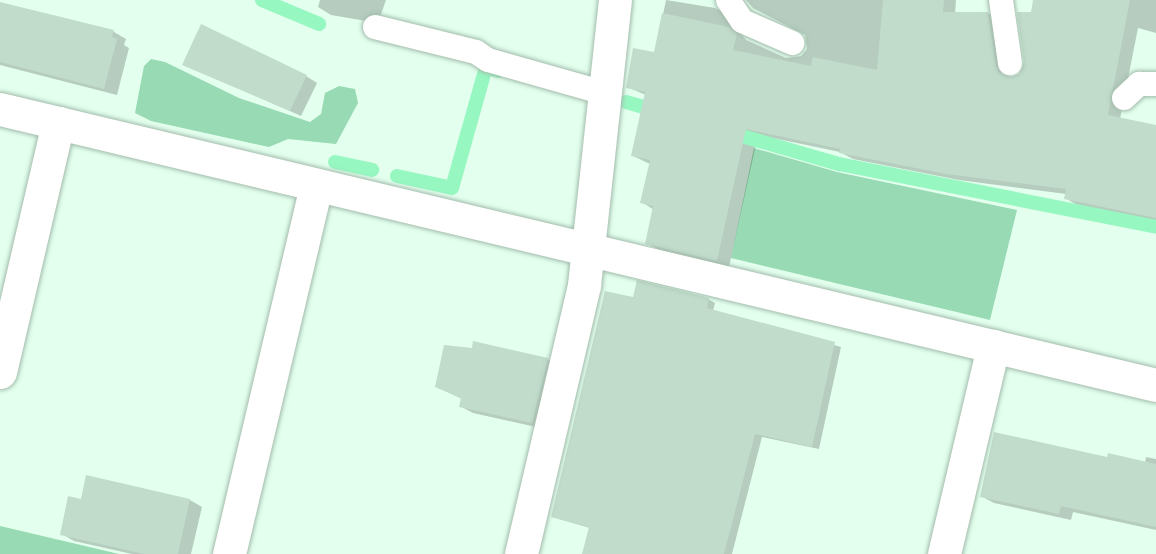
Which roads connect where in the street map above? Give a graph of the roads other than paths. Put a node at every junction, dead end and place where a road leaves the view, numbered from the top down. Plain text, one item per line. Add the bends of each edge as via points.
1 (615, 0) edge
2 (728, 0) edge
3 (1001, 0) edge
4 (375, 27) dead end
5 (792, 43) dead end
6 (1010, 63) dead end
7 (1156, 84) edge
8 (605, 93) junction
9 (1124, 98) dead end
10 (0, 109) edge
11 (58, 123) junction
12 (316, 184) junction
13 (588, 250) junction
14 (993, 346) junction
15 (0, 372) edge
16 (1156, 385) edge
17 (229, 554) edge
18 (521, 554) edge
19 (944, 554) edge

1 - 8 street
2 - 5 lane via 742,21
3 - 6 lane
4 - 8 lane via 476,52 488,60
7 - 9 lane via 1138,84
8 - 13 street
10 - 11 street
11 - 12 street
11 - 15 street
12 - 13 street
12 - 17 street
13 - 14 street
13 - 18 street via 584,285
14 - 16 street
14 - 19 street

